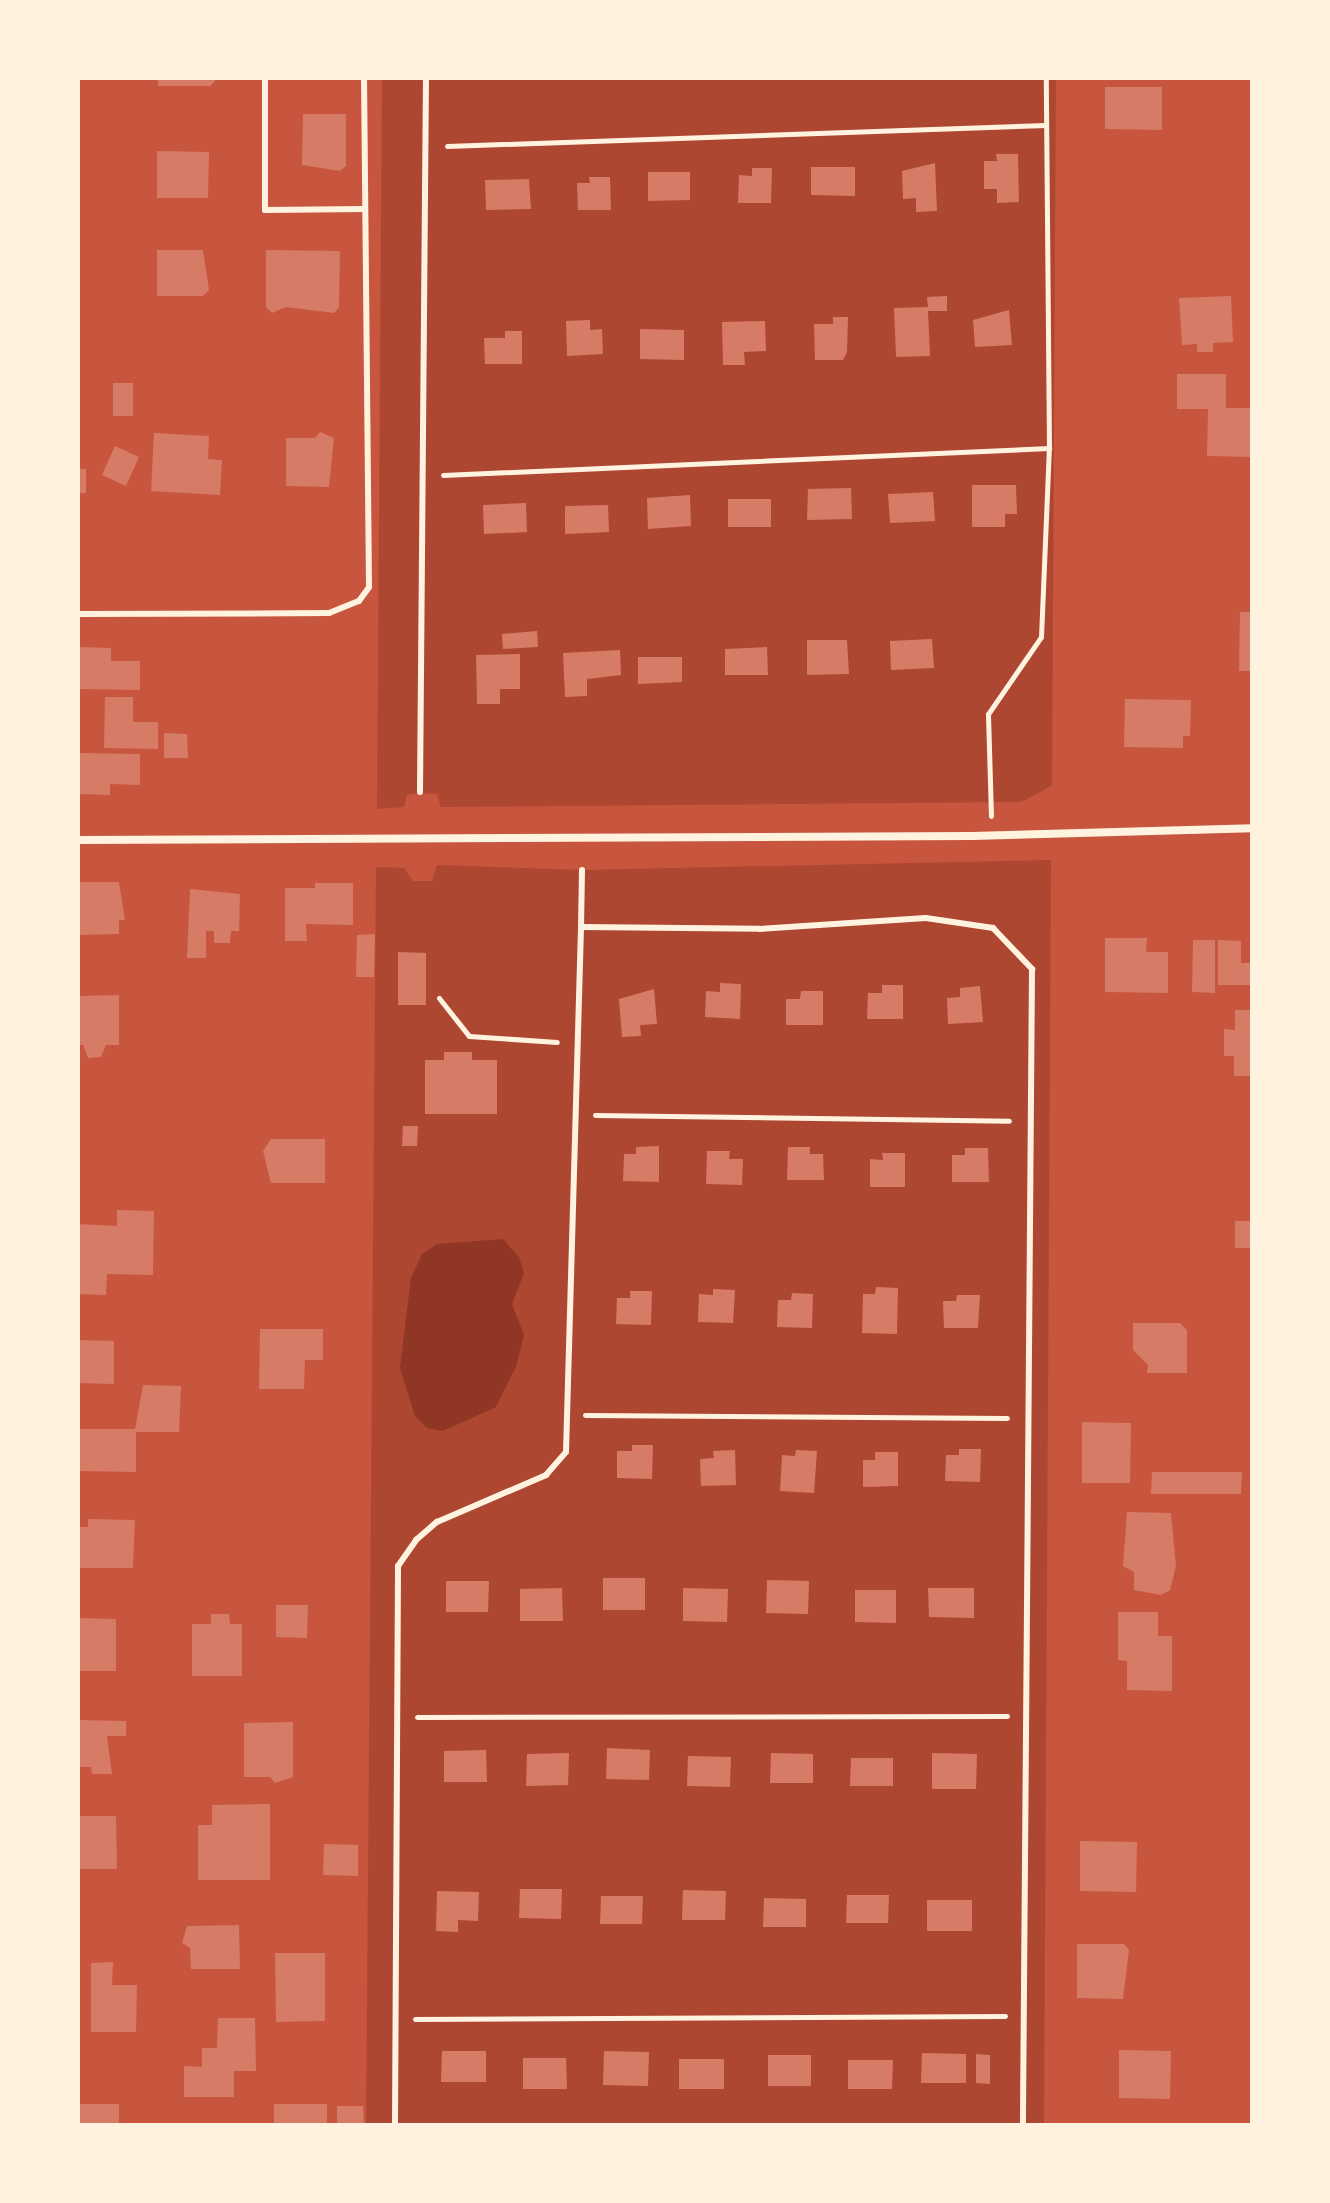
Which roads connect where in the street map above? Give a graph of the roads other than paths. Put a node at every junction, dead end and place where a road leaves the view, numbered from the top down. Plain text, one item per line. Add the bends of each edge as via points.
1 (265, 78) edge
2 (364, 78) edge
3 (426, 78) edge
4 (364, 209) junction
5 (78, 614) edge
6 (420, 792) dead end
7 (1252, 828) edge
8 (78, 840) edge
9 (582, 870) dead end
10 (581, 927) junction
11 (395, 2125) edge
12 (1023, 2125) edge

1 - 4 lane via 265,210
2 - 4 lane
3 - 6 lane
4 - 5 lane via 369,587 359,601 329,613
7 - 8 street via 956,837
9 - 10 lane
10 - 11 lane via 566,1452 546,1475 437,1522 398,1566
10 - 12 lane via 760,929 926,918 993,928 1032,969

